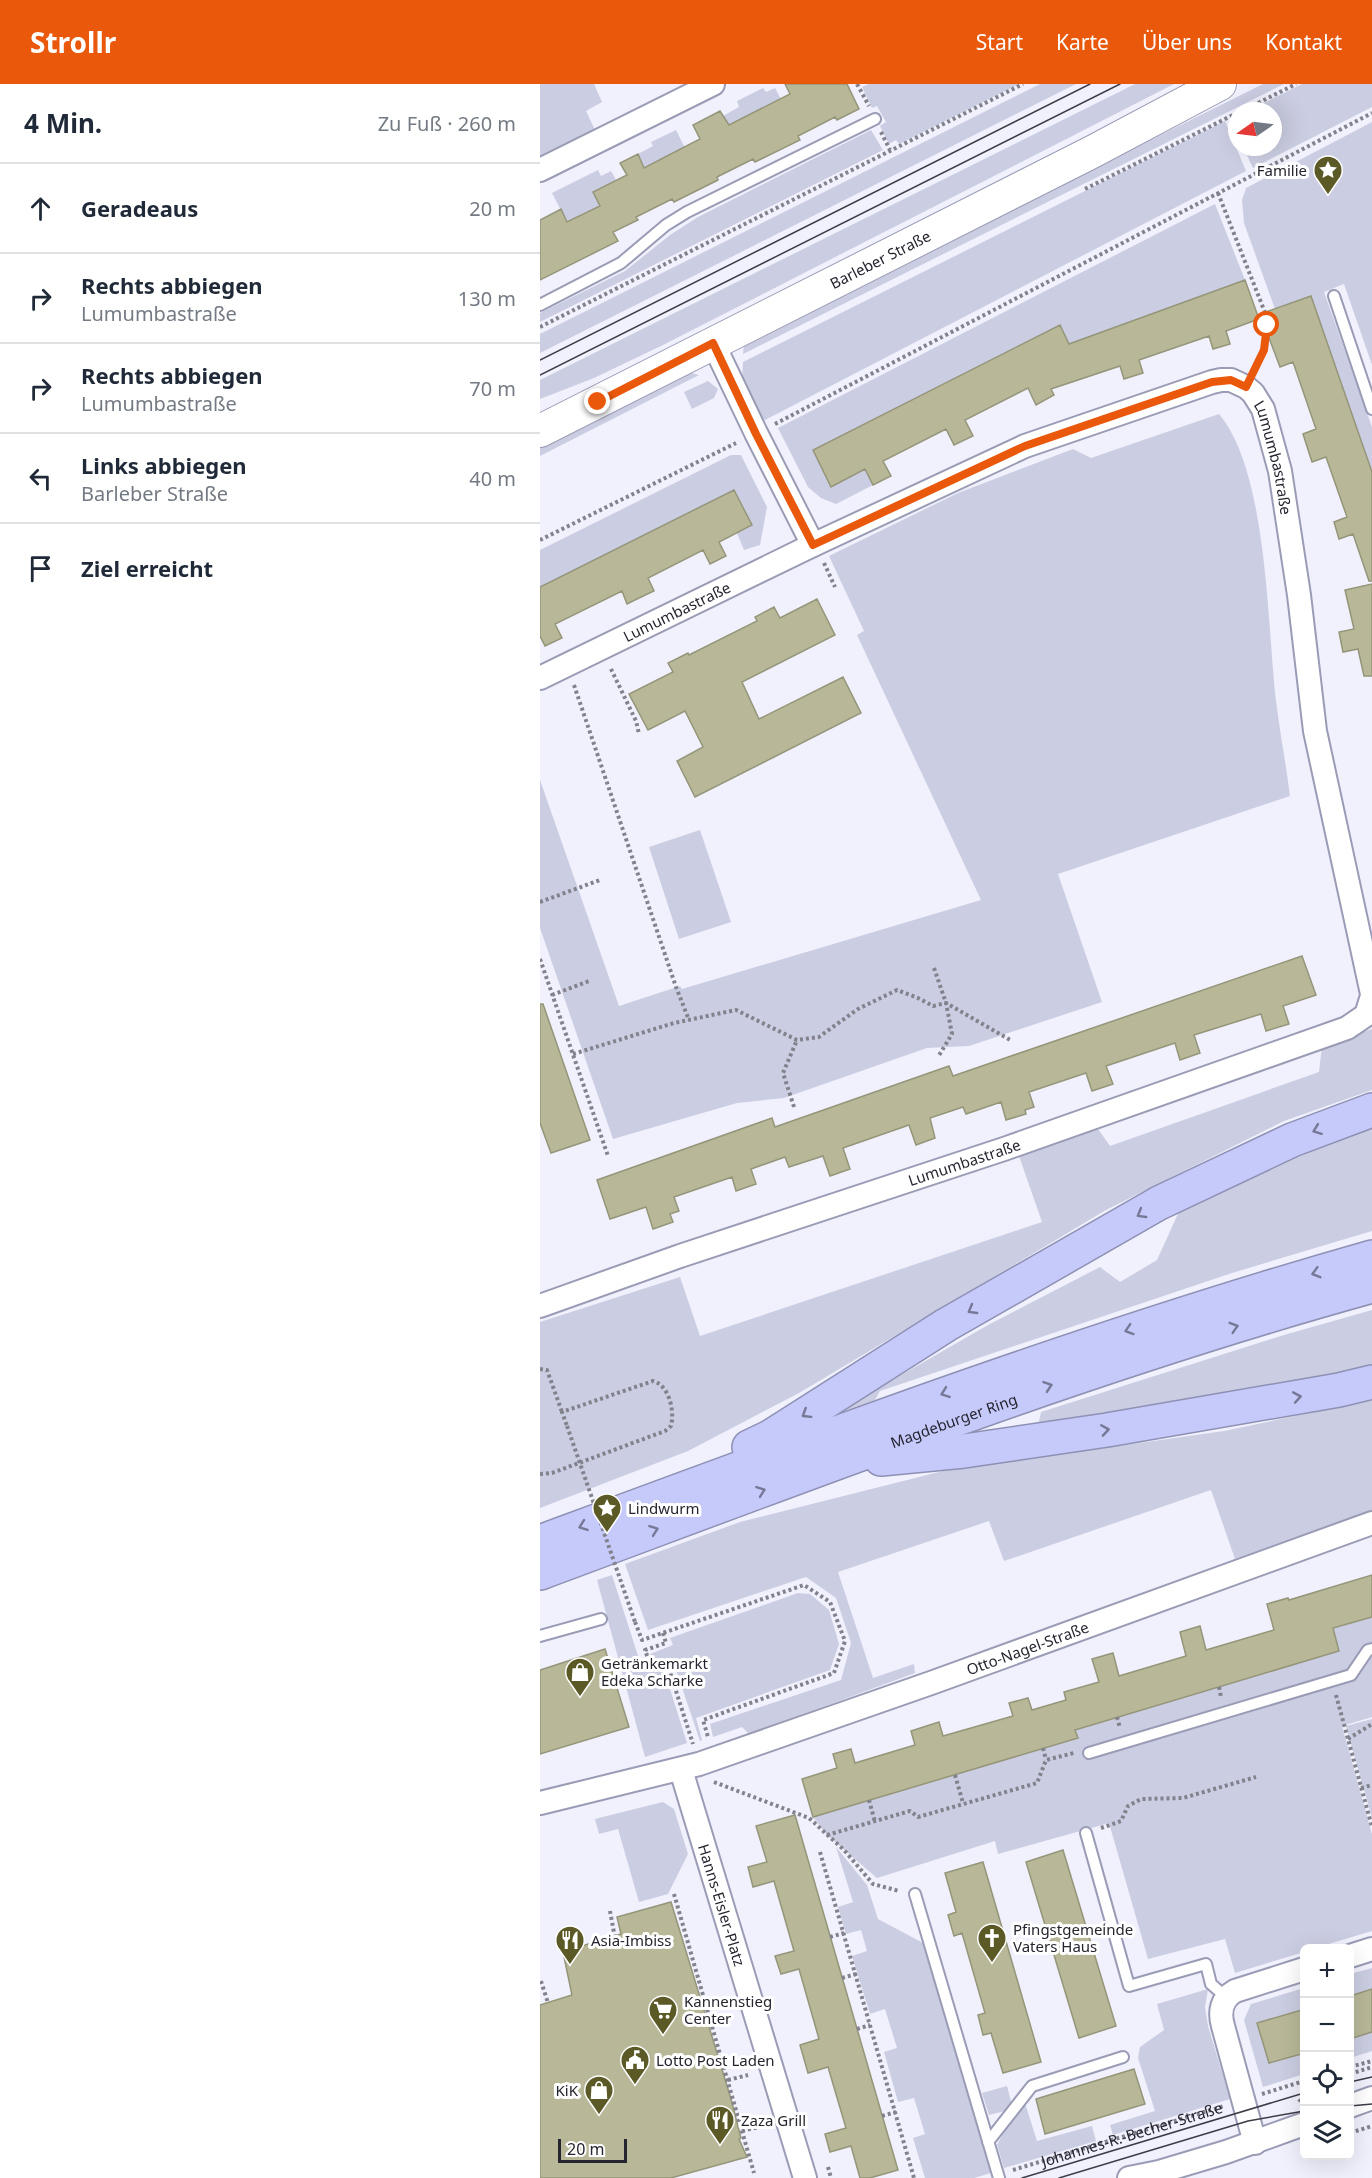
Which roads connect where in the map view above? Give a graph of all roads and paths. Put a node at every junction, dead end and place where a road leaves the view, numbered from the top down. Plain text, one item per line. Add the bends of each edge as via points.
1 (713, 84) edge
2 (1023, 84) edge
3 (1220, 84) edge
4 (1296, 84) edge
5 (1260, 102) edge
6 (1372, 113) edge
7 (875, 119) dead end
8 (540, 170) edge
9 (1218, 193) junction
10 (1334, 296) dead end
11 (540, 304) edge
12 (540, 327) edge
13 (713, 343) junction
14 (1246, 387) junction
15 (1372, 409) edge
16 (540, 431) edge
17 (756, 434) junction
18 (540, 540) edge
19 (813, 545) junction
20 (601, 647) junction
21 (567, 664) junction
22 (540, 678) edge
23 (639, 734) dead end
24 (600, 880) dead end
25 (540, 902) edge
26 (540, 959) edge
27 (934, 968) dead end
28 (589, 981) dead end
29 (552, 995) junction
30 (1372, 995) edge
31 (946, 1003) junction
32 (689, 1020) junction
33 (797, 1040) junction
34 (1012, 1041) dead end
35 (573, 1054) junction
36 (938, 1057) dead end
37 (794, 1107) dead end
38 (1372, 1110) edge
39 (608, 1156) dead end
40 (1372, 1257) edge
41 (1372, 1286) edge
42 (540, 1306) edge
43 (540, 1368) edge
44 (1372, 1382) edge
45 (562, 1413) junction
46 (855, 1456) junction
47 (736, 1469) junction
48 (540, 1474) edge
49 (1372, 1523) edge
50 (540, 1542) edge
51 (540, 1573) edge
52 (600, 1619) dead end
53 (663, 1633) junction
54 (540, 1635) edge
55 (1372, 1649) edge
56 (1332, 1681) junction
57 (1372, 1724) edge
58 (1348, 1739) junction
59 (1043, 1748) dead end
60 (1089, 1753) dead end
61 (1046, 1760) dead end
62 (698, 1764) junction
63 (955, 1775) dead end
64 (1256, 1777) dead end
65 (1372, 1785) edge
66 (1361, 1788) junction
67 (869, 1800) dead end
68 (540, 1803) edge
69 (876, 1822) junction
70 (1372, 1827) edge
71 (1086, 1833) joint
72 (827, 1835) junction
73 (820, 1852) dead end
74 (674, 1894) dead end
75 (915, 1894) joint
76 (610, 1911) dead end
77 (844, 1933) junction
78 (830, 1937) dead end
79 (615, 1938) dead end
80 (1372, 1949) edge
81 (1354, 1955) edge
82 (1300, 1971) edge
83 (856, 1974) junction
84 (842, 1978) dead end
85 (541, 1981) edge
86 (1226, 1997) junction
87 (548, 2003) dead end
88 (870, 2025) junction
89 (857, 2029) dead end
90 (1123, 2057) dead end
91 (1372, 2061) edge
92 (1354, 2066) edge
93 (1372, 2067) edge
94 (1354, 2073) edge
95 (748, 2075) dead end
96 (728, 2080) junction
97 (1300, 2082) edge
98 (1372, 2098) edge
99 (1243, 2100) junction
100 (1354, 2105) edge
101 (896, 2112) junction
102 (882, 2116) dead end
103 (763, 2126) dead end
104 (1300, 2126) edge
105 (1372, 2126) edge
106 (742, 2132) junction
107 (1354, 2132) edge
108 (988, 2142) junction
109 (1255, 2143) junction
110 (754, 2173) dead end
111 (998, 2176) edge
112 (805, 2178) edge
113 (914, 2178) edge
114 (1129, 2178) edge

1 - 8 street
2 - 12 path
3 - 13 street, Barleber Straße
4 - 5 path
6 - 9 path
7 - 11 lane via 675,218 621,263
9 - 14 path via 1266,315 1264,350
9 - 17 path
10 - 15 lane
13 - 16 street, Barleber Straße
13 - 17 street
14 - 19 street, Lumumbastraße via 1231,380 1212,382 1025,446
14 - 30 street, Lumumbastraße via 1263,409 1284,492 1315,731
17 - 18 path
17 - 19 street
19 - 20 street, Lumumbastraße
20 - 21 street, Lumumbastraße
20 - 23 path
21 - 22 street, Lumumbastraße
21 - 32 path
24 - 25 path
26 - 29 path
27 - 31 path
28 - 29 path
29 - 35 path
30 - 42 street, Lumumbastraße via 1366,1015 1347,1028
31 - 33 path via 933,1006 897,990 858,1009 819,1037
31 - 34 path
31 - 36 path via 952,1034
32 - 33 path via 736,1010
32 - 35 path
33 - 37 path via 783,1073
35 - 39 path
38 -> 47 highway via 1292,1140 1159,1203 946,1325 747,1449
40 -> 47 highway, Magdeburger Ring via 1080,1347
46 -> 41 highway, Magdeburger Ring via 1090,1372
43 - 45 path via 547,1370
46 -> 44 highway via 886,1460 1096,1432
45 - 48 path via 653,1381 664,1388 673,1419 665,1431
45 - 53 path, bridge via 642,1640
51 -> 46 highway, Magdeburger Ring
47 -> 50 highway, Magdeburger Ring
49 - 62 street, Otto-Nagel-Straße
52 - 54 lane
53 - 62 path via 666,1643 645,1650 649,1661 668,1666
53 - 62 path via 804,1585 830,1602 845,1641 834,1673 703,1720
55 - 56 lane via 1351,1675
56 - 58 path
56 - 60 lane
57 - 58 path
58 - 66 path
59 - 61 path
62 - 68 street, Otto-Nagel-Straße
62 - 72 path via 808,1818
62 - 112 street, Hanns-Eisler-Platz
63 - 69 path via 961,1804 918,1816 910,1811
64 - 71 path via 1183,1798 1141,1799 1128,1806 1121,1821
65 - 66 path
66 - 70 path
67 - 69 path
69 - 72 path
71 - 86 lane via 1129,1986 1206,1964 1211,1984
72 - 75 path via 873,1884
73 - 77 path
74 - 96 path
75 - 108 lane
76 - 79 path
77 - 78 path
77 - 83 path
80 - 81 street
82 - 86 street via 1242,1988
83 - 84 path
83 - 88 path
85 - 87 path
86 - 99 street, Johannes-R.-Becher-Straße via 1220,2014
88 - 89 path
88 - 101 path
90 - 108 lane via 1032,2086
91 - 92 path
93 - 94 path
95 - 96 path
96 - 106 path
97 - 99 path, Johannes-R.-Becher-Straße
98 - 100 street
99 - 109 street, Johannes-R.-Becher-Straße
99 - 111 path, Johannes-R.-Becher-Straße
101 - 102 path
101 - 113 path
103 - 106 path
104 - 109 street
105 - 107 path
106 - 110 path
108 - 111 lane
109 - 114 street

